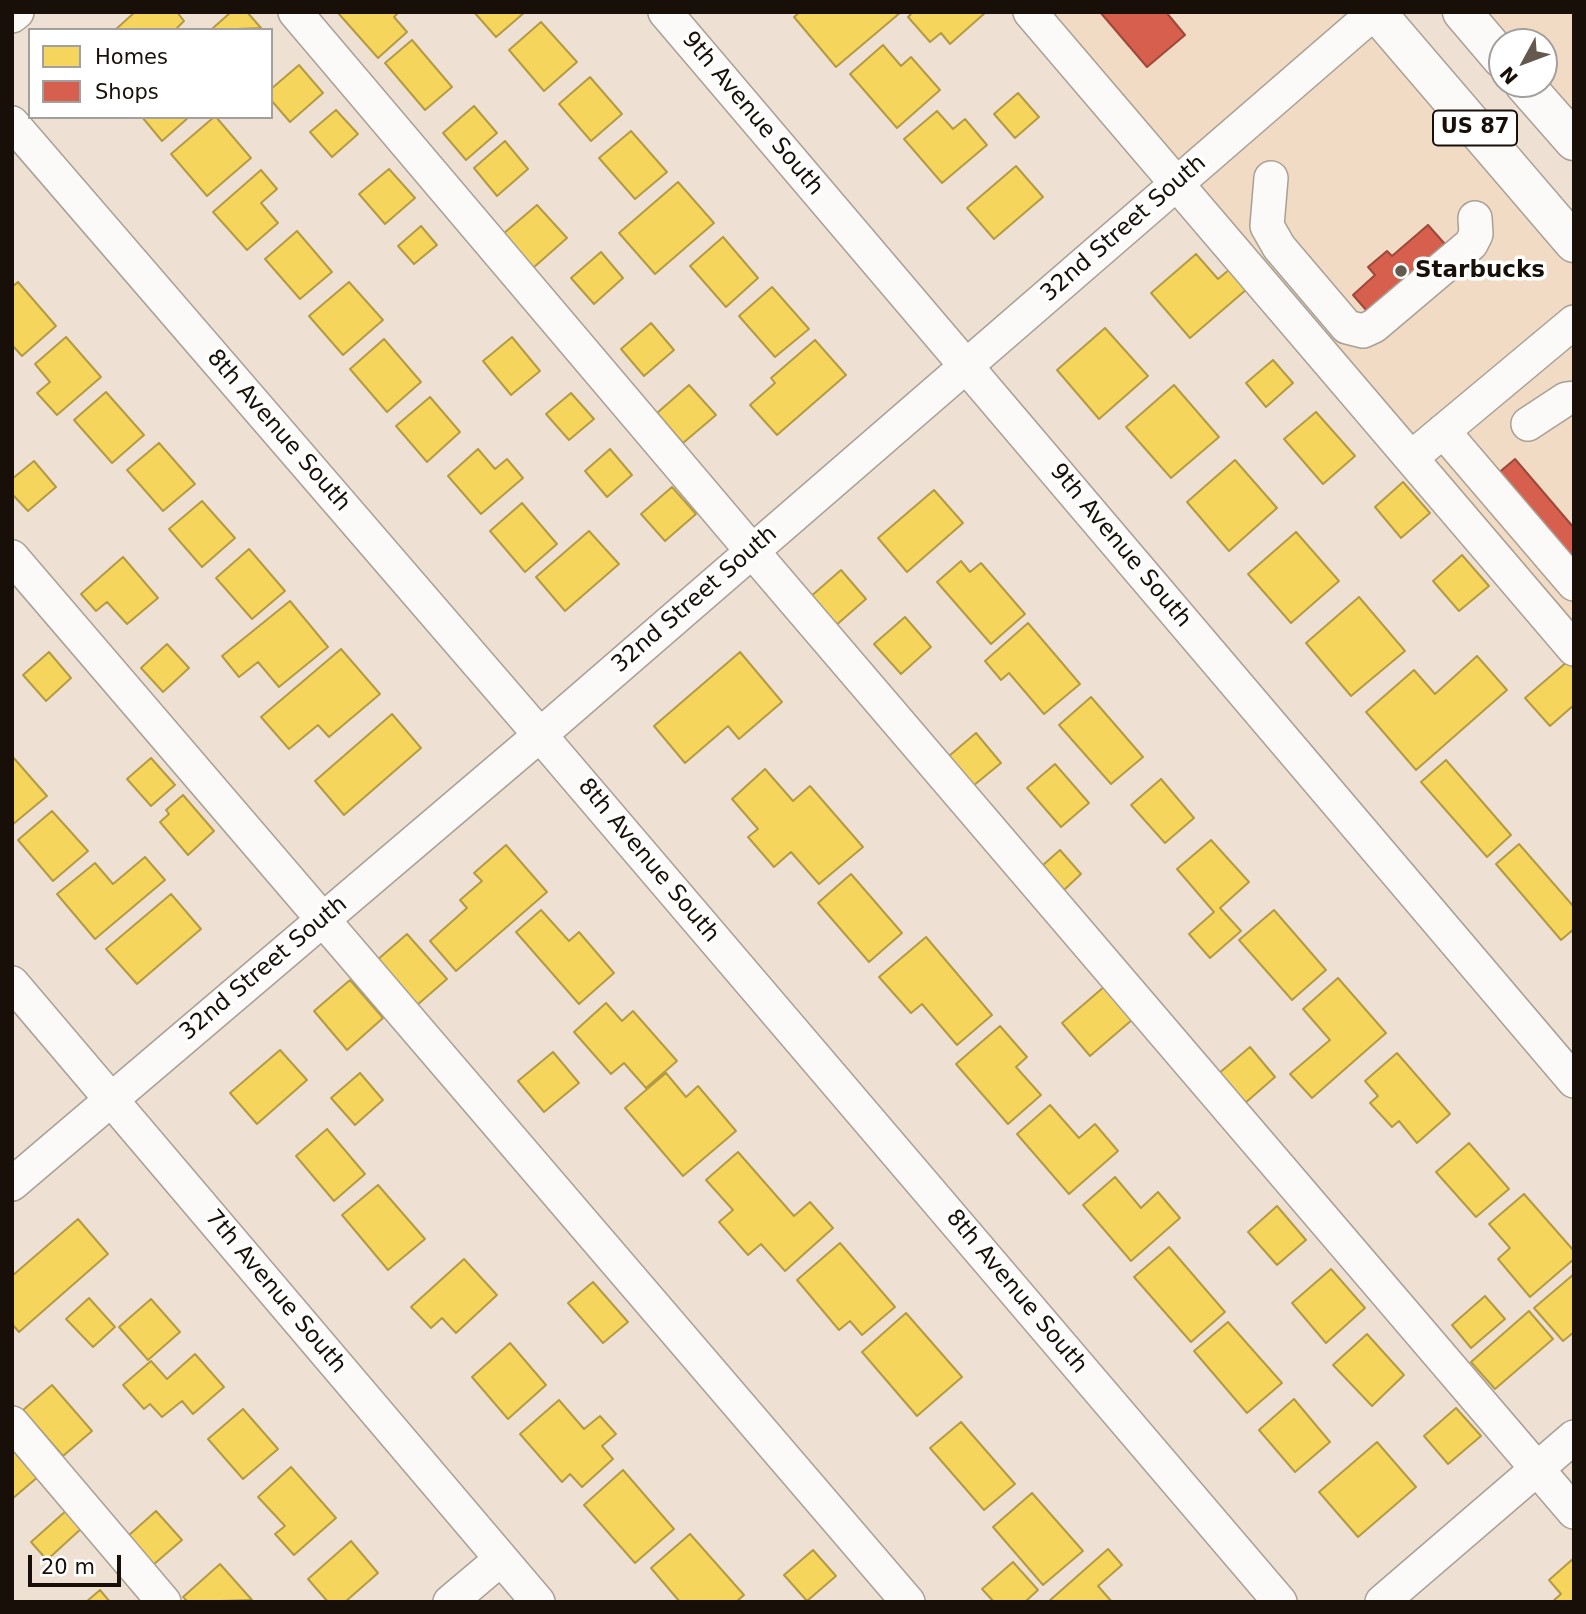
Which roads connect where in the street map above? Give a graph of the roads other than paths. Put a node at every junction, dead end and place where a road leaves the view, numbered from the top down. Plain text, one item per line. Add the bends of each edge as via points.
1 (17, 12) edge
2 (295, 12) edge
3 (666, 12) edge
4 (1030, 12) edge
5 (1375, 12) edge
6 (1462, 12) edge
7 (12, 16) edge
8 (1488, 42) edge
9 (1536, 98) edge
10 (12, 123) edge
11 (1574, 141) edge
12 (1271, 178) dead end
13 (1177, 184) junction
14 (1475, 218) dead end
15 (1574, 243) edge
16 (1574, 322) edge
17 (967, 366) junction
18 (1574, 398) edge
19 (1528, 424) dead end
20 (1443, 431) junction
21 (1411, 458) junction
22 (752, 551) junction
23 (12, 557) edge
24 (1574, 584) edge
25 (1574, 649) edge
26 (540, 735) junction
27 (323, 919) junction
28 (12, 983) edge
29 (1574, 1081) edge
30 (111, 1099) junction
31 (12, 1184) edge
32 (12, 1423) edge
33 (1574, 1437) edge
34 (1537, 1469) junction
35 (1574, 1512) edge
36 (501, 1559) junction
37 (164, 1602) edge
38 (450, 1602) edge
39 (538, 1602) edge
40 (908, 1602) edge
41 (1280, 1602) edge
42 (1382, 1602) edge

1 - 7 street
2 - 22 street
3 - 17 street, 9th Avenue South
4 - 13 street
5 - 13 street, 32nd Street South
5 - 15 highway, US 87
6 - 8 highway
9 - 11 highway, US 87
10 - 26 street, 8th Avenue South
12 - 14 street via 1267,226 1279,247 1347,327 1363,331 1471,244
13 - 17 street, 32nd Street South
13 - 21 street
16 - 20 street
17 - 22 street, 32nd Street South
17 - 29 street, 9th Avenue South
18 - 19 street via 1566,398
20 - 21 street
20 - 24 street
21 - 25 street
22 - 26 street, 32nd Street South
22 - 34 street
23 - 27 street
26 - 27 street, 32nd Street South
26 - 41 street, 8th Avenue South
27 - 30 street, 32nd Street South
27 - 40 street
28 - 30 street, 7th Avenue South
30 - 31 street, 32nd Street South
30 - 36 street, 7th Avenue South
32 - 37 street
33 - 34 street
34 - 35 street
34 - 42 street
36 - 38 street
36 - 39 street, 7th Avenue South

